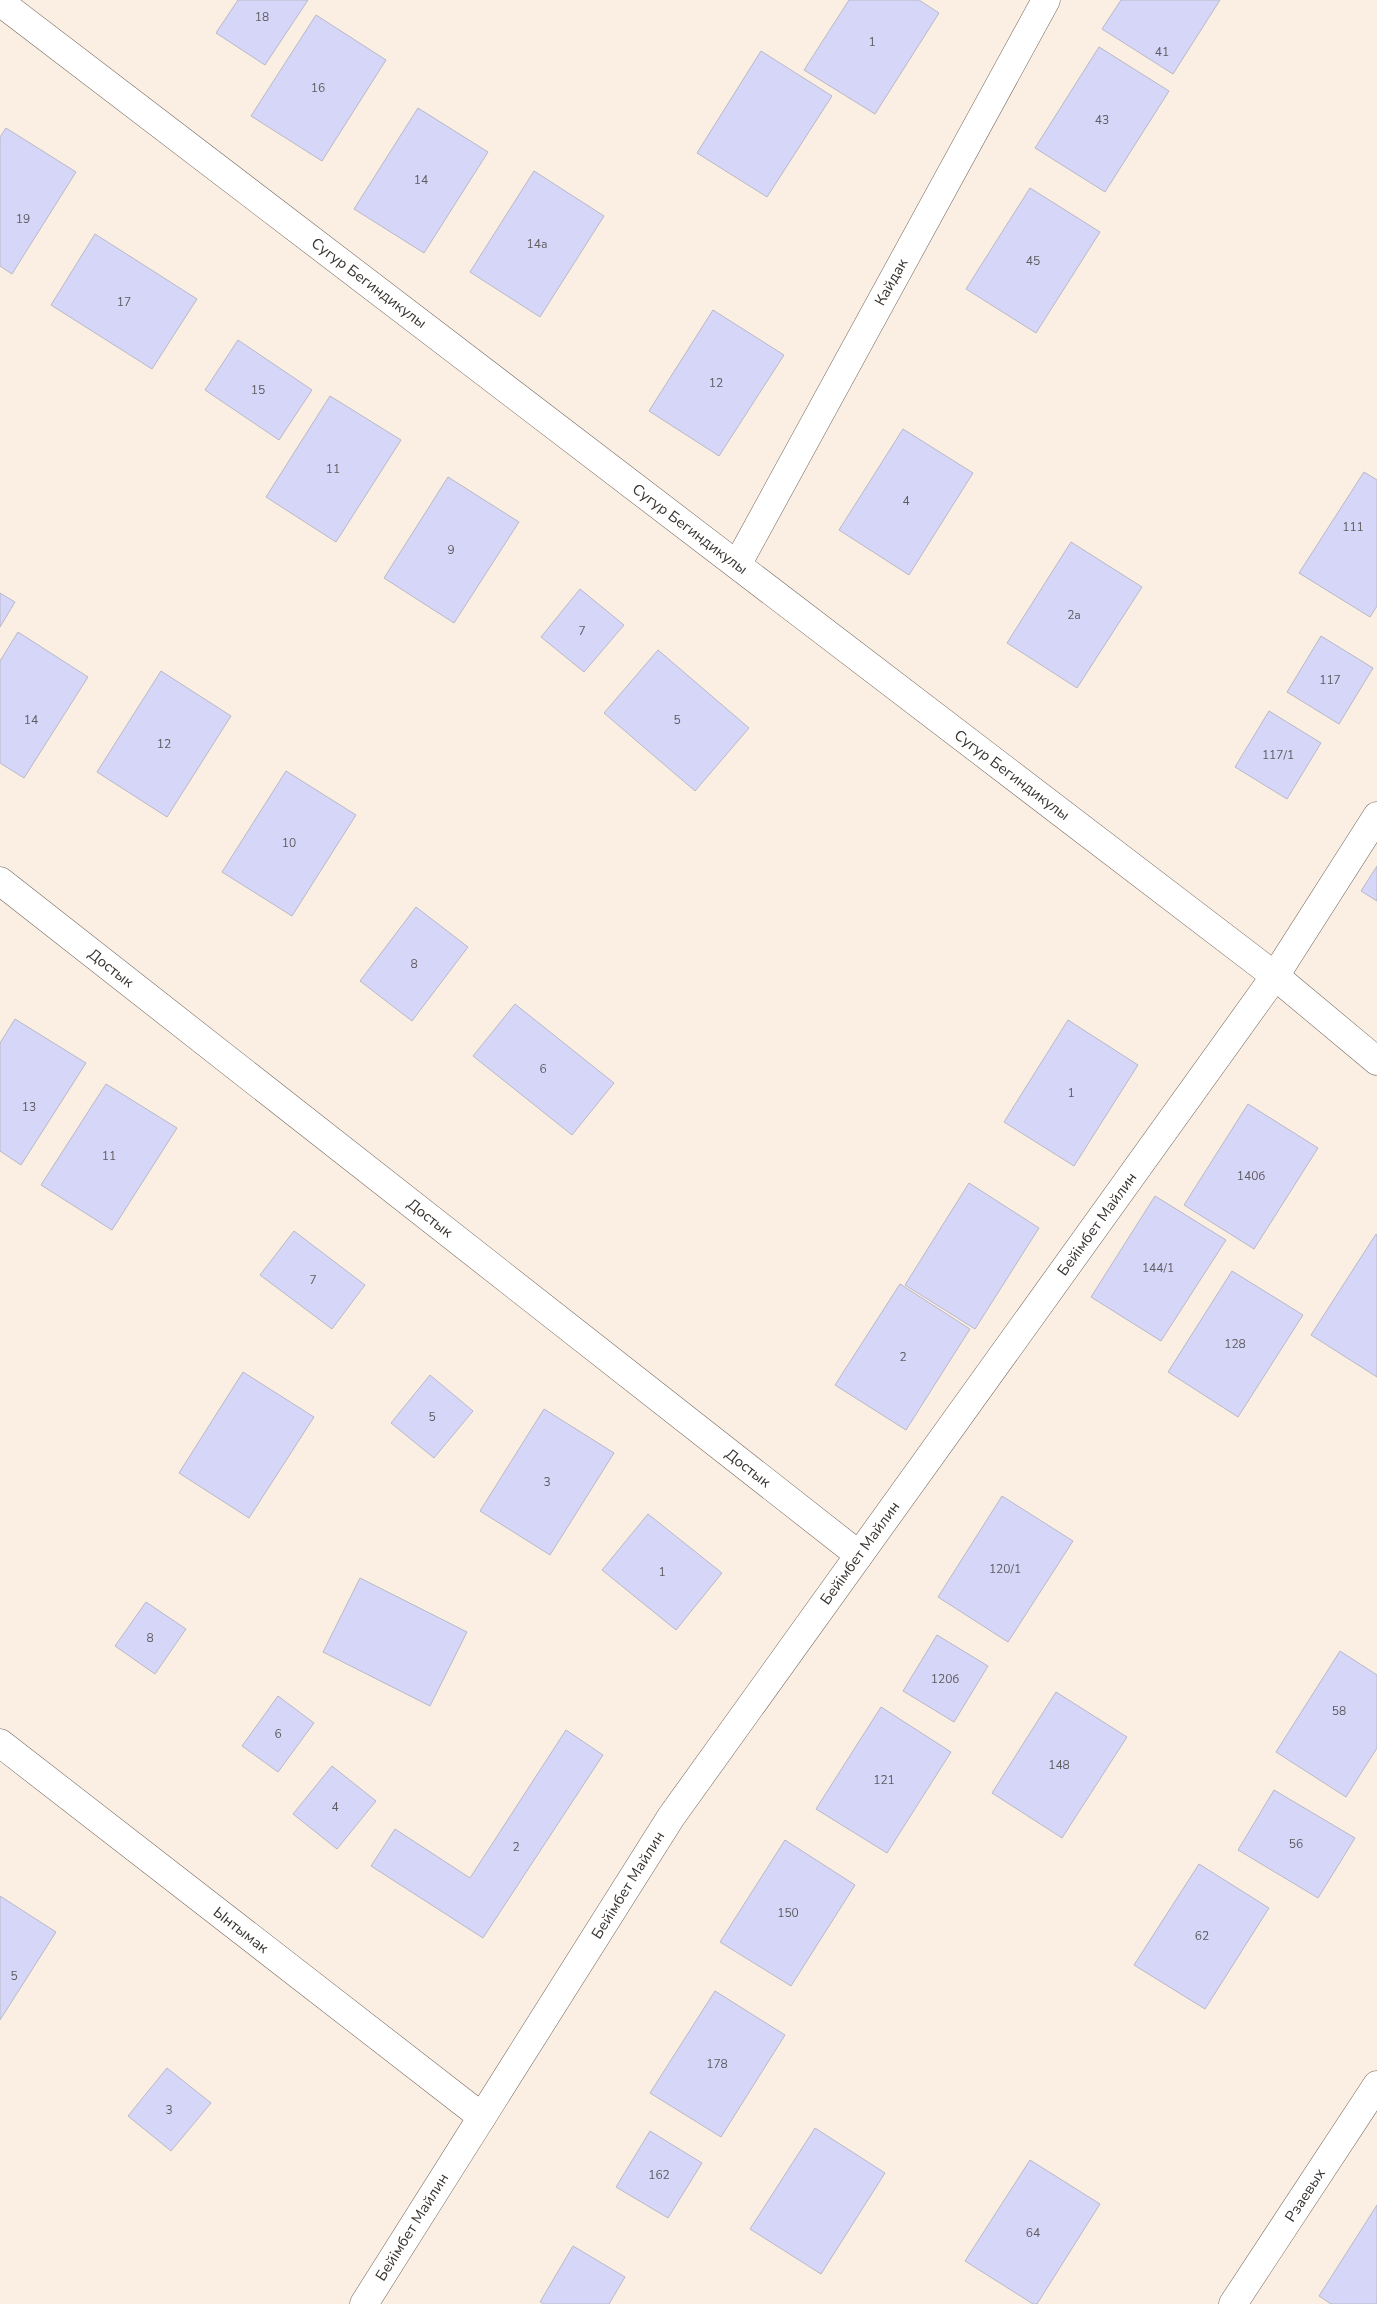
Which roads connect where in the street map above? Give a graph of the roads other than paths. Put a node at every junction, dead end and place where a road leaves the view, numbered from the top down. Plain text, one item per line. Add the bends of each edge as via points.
1 (1045, 0) edge
2 (0, 2) edge
3 (737, 564) junction
4 (1377, 816) edge
5 (0, 881) edge
6 (1275, 976) junction
7 (1377, 1061) edge
8 (859, 1555) junction
9 (0, 1743) edge
10 (1377, 2085) edge
11 (482, 2117) junction
12 (364, 2304) edge
13 (1233, 2304) edge

1 - 3 street, Кайдак
2 - 3 street, Сугур Бегиндикулы
3 - 6 street, Сугур Бегиндикулы
4 - 6 street, Бейімбет Майлин
5 - 8 street, Достык
6 - 7 street, Сугур Бегиндикулы
6 - 8 street, Бейімбет Майлин
8 - 11 street, Бейімбет Майлин via 671,1817
9 - 11 street, Ынтымак
10 - 13 street, Рзаевых
11 - 12 street, Бейімбет Майлин

